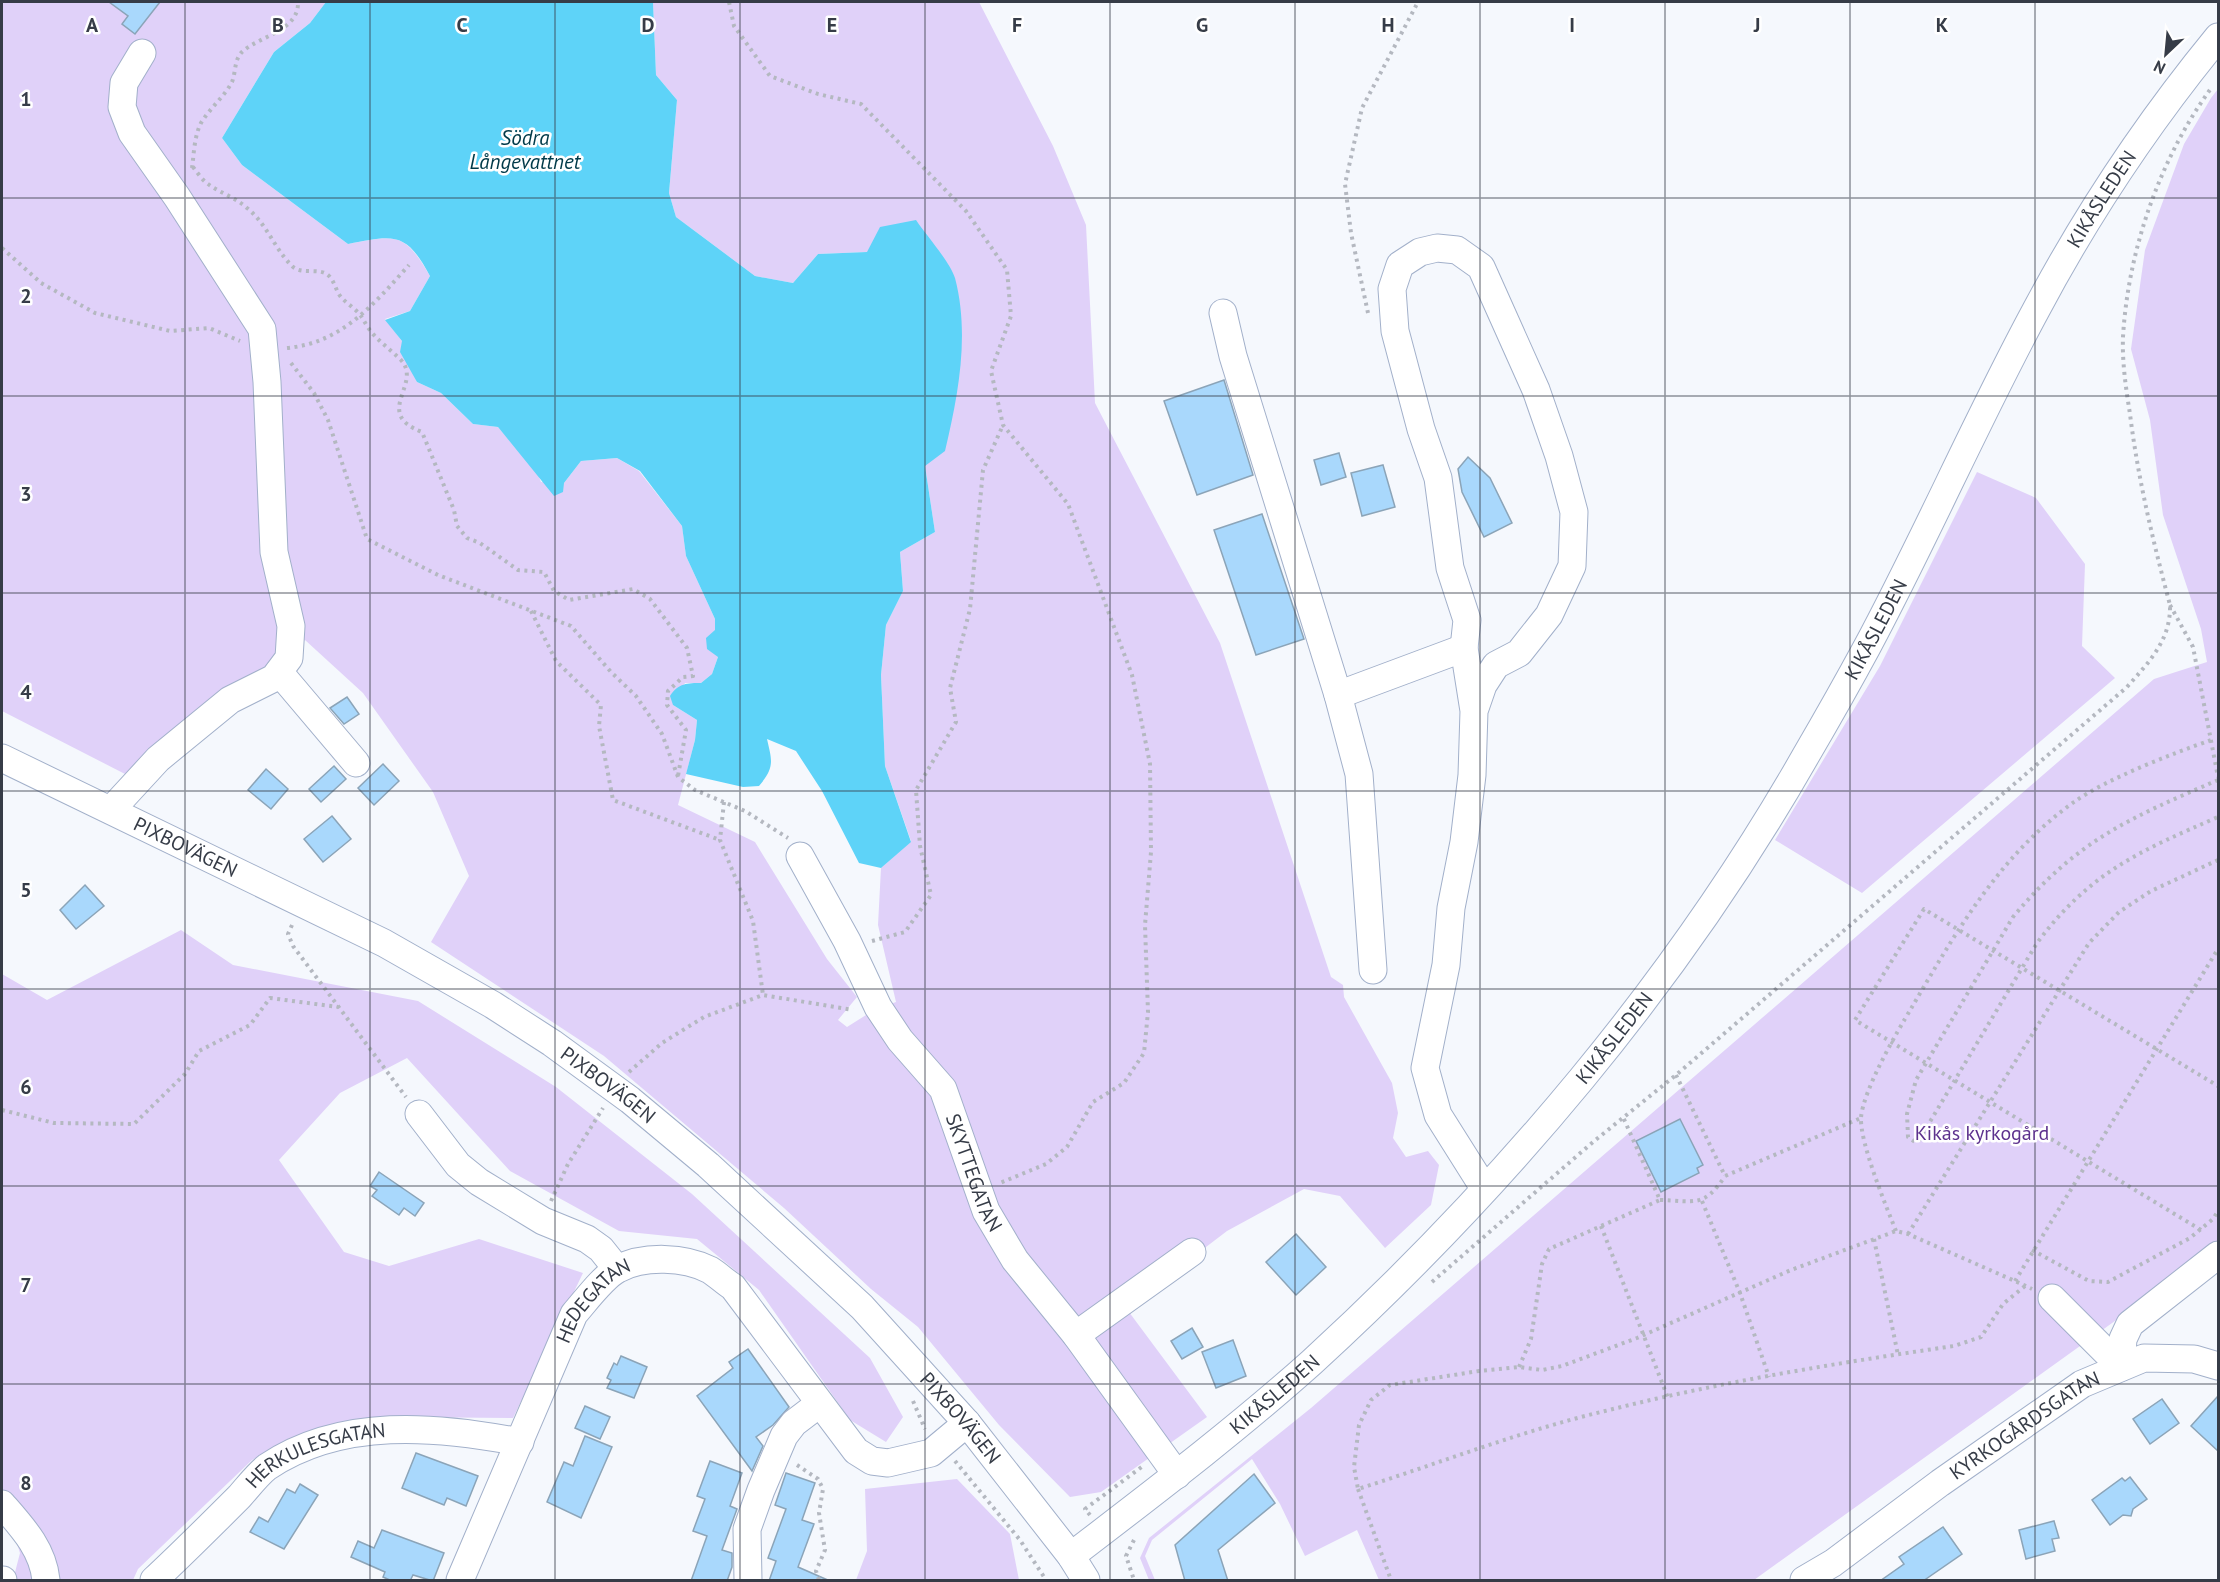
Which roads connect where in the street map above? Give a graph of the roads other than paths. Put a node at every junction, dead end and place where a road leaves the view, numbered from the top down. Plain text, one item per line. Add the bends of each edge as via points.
1 (2218, 38) edge
2 (142, 53) dead end
3 (1223, 313) dead end
4 (1464, 648) junction
5 (279, 672) junction
6 (1338, 695) junction
7 (1474, 711) junction
8 (2, 758) edge
9 (356, 764) dead end
10 (111, 810) junction
11 (800, 856) road end
12 (1373, 970) dead end
13 (419, 1114) road end
14 (1484, 1188) junction
15 (1192, 1252) dead end
16 (2218, 1255) edge
17 (617, 1269) junction
18 (2052, 1298) road end
19 (1076, 1335) junction
20 (2218, 1366) edge
21 (2121, 1367) junction
22 (819, 1404) junction
23 (967, 1423) junction
24 (520, 1442) junction
25 (1177, 1475) junction
26 (2, 1504) edge
27 (1071, 1556) junction
28 (1838, 1572) edge
29 (46, 1581) edge
30 (154, 1581) edge
31 (460, 1581) edge
32 (748, 1581) edge
33 (1086, 1581) edge
34 (1804, 1581) edge

1 - 14 street, KIKÅSLEDEN via 2156,120 2080,233 2035,311 1868,646 1753,844 1590,1069
2 - 5 street via 124,83 122,107 132,133 262,329 274,552 291,626 289,658
3 - 6 street
4 - 6 street
4 - 7 street
4 - 7 street via 1467,620 1450,568 1438,478 1395,331 1392,289 1400,265 1420,252 1437,248 1457,250 1481,267 1536,390 1574,512 1572,566 1549,615 1519,653 1496,664
5 - 9 street
5 - 10 street via 267,683 230,700 158,759
6 - 12 street via 1359,774
7 - 14 street via 1464,842 1451,908 1446,965 1425,1068 1438,1115
8 - 10 street, PIXBOVÄGEN
10 - 23 street, PIXBOVÄGEN via 384,943 552,1043 630,1100 708,1165 862,1307
11 - 19 street, SKYTTEGATAN via 872,996 900,1040 942,1089 986,1211 1015,1260
13 - 17 street via 458,1165 502,1198 587,1239
14 - 25 street, KIKÅSLEDEN via 1374,1303 1309,1364
15 - 19 street
16 - 21 street, KYRKOGÅRDSGATAN via 2130,1324 2123,1339
17 - 22 street, HEDEGATAN via 657,1259 710,1270 739,1295
17 - 24 street, HEDEGATAN via 574,1314
18 - 21 street
19 - 25 street, SKYTTEGATAN
20 - 21 street via 2194,1359 2144,1358
21 - 28 street, KYRKOGÅRDSGATAN via 2082,1384 1940,1483
22 - 23 street, HEDEGATAN via 856,1450 872,1461 888,1463 931,1453 944,1457
22 - 32 street via 784,1436 761,1490 747,1528
23 - 27 street, PIXBOVÄGEN
24 - 30 street, HERKULESGATAN via 457,1432 408,1430 339,1435 305,1446 266,1468
24 - 31 street, HEDEGATAN
25 - 27 street, KIKÅSLEDEN
26 - 29 street via 32,1538
27 - 33 street, PIXBOVÄGEN
28 - 34 street, KYRKOGÅRDSGATAN

